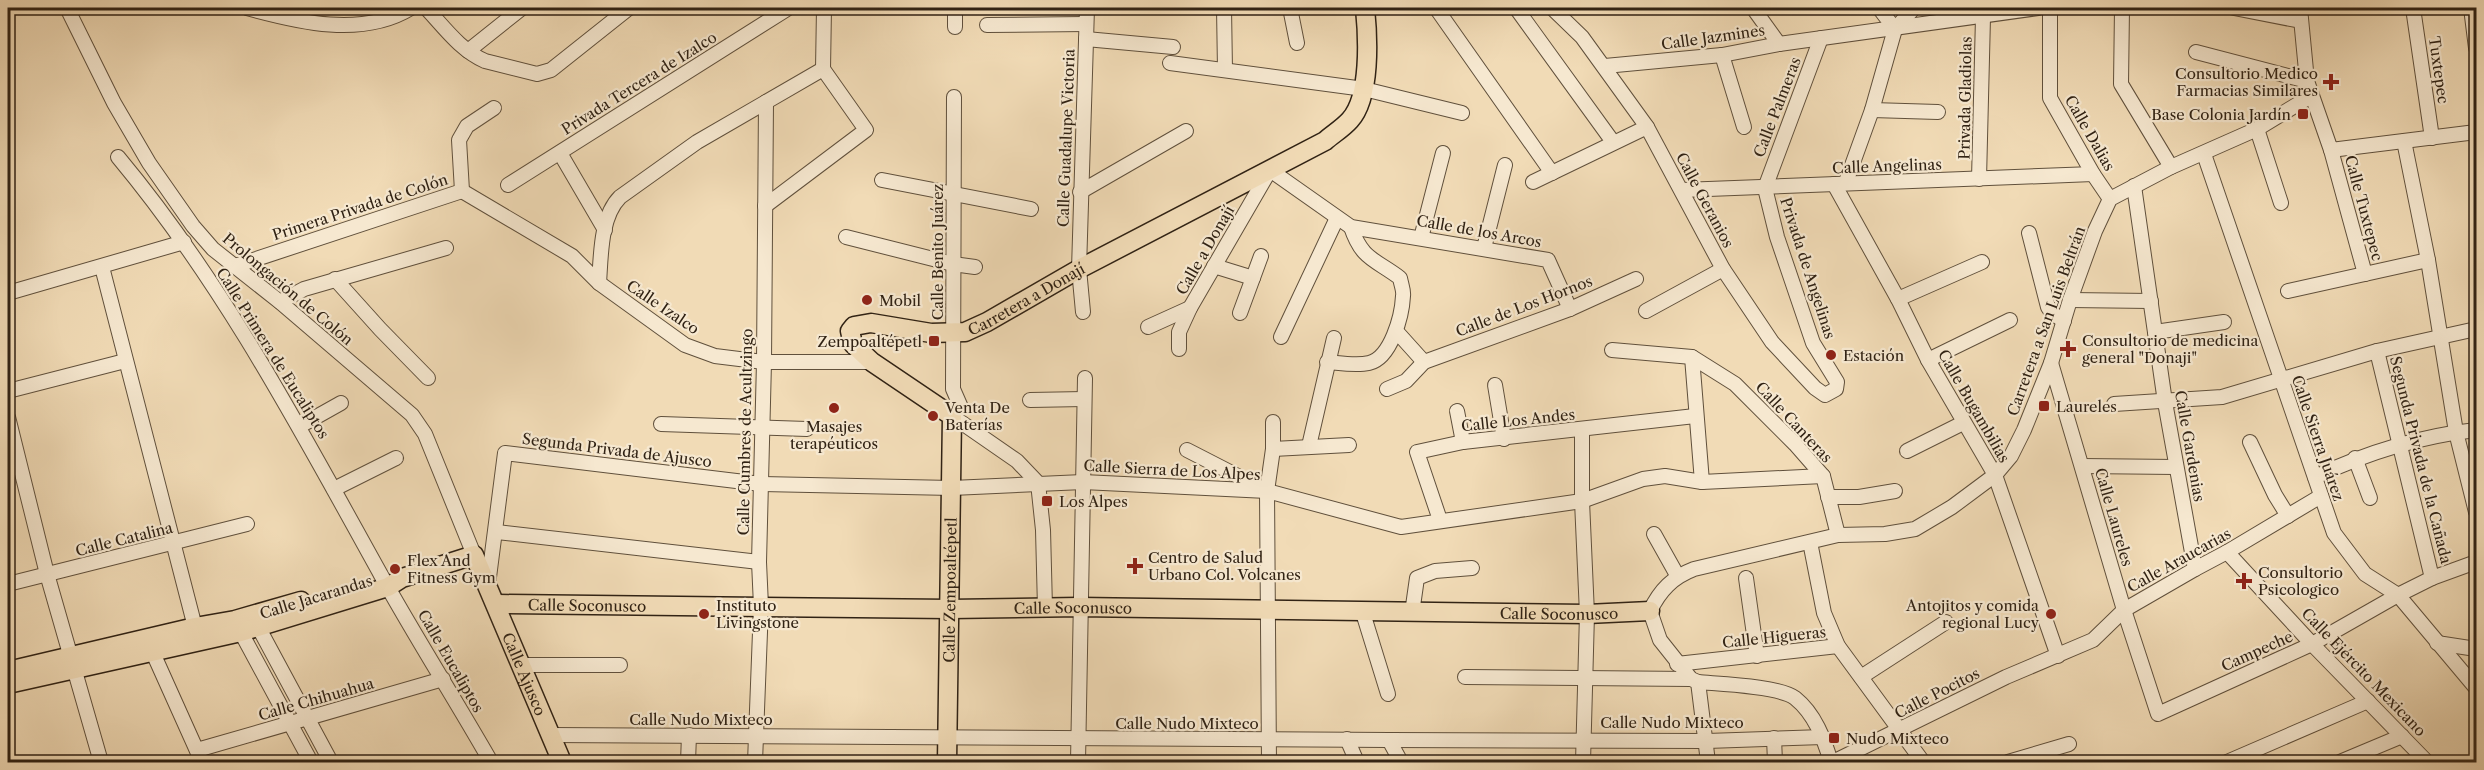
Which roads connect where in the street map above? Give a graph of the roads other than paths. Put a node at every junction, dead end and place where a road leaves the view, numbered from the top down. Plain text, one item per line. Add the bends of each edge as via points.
1 (67, 8) edge
2 (247, 8) edge
3 (411, 8) edge
4 (426, 8) edge
5 (522, 8) edge
6 (629, 8) edge
7 (824, 8) edge
8 (955, 8) edge
9 (1086, 8) edge
10 (1224, 8) edge
11 (1290, 8) edge
12 (1365, 8) edge
13 (1436, 8) edge
14 (1516, 8) edge
15 (1552, 8) edge
16 (1753, 8) edge
17 (1879, 8) edge
18 (1914, 8) edge
19 (2038, 8) edge
20 (2050, 8) edge
21 (2122, 8) edge
22 (2235, 8) edge
23 (2413, 8) edge
24 (2470, 8) edge
25 (787, 9) edge
26 (2301, 14) edge
27 (1983, 17) junction
28 (1086, 24) junction
29 (987, 26) dead end
30 (955, 27) dead end
31 (1895, 29) junction
32 (1821, 38) junction
33 (1086, 39) junction
34 (1297, 43) dead end
35 (1779, 44) junction
36 (1173, 46) dead end
37 (2476, 48) edge
38 (468, 51) junction
39 (2196, 52) dead end
40 (1722, 55) junction
41 (1170, 63) dead end
42 (1605, 66) junction
43 (823, 69) junction
44 (1225, 70) junction
45 (2307, 81) junction
46 (1364, 89) junction
47 (2311, 96) junction
48 (954, 97) dead end
49 (766, 102) junction
50 (494, 108) dead end
51 (1872, 110) junction
52 (1938, 112) dead end
53 (1462, 113) dead end
54 (1647, 127) junction
55 (1744, 127) dead end
56 (2257, 129) junction
57 (1186, 131) dead end
58 (2476, 132) edge
59 (2432, 138) junction
60 (2404, 141) junction
61 (1613, 142) junction
62 (2331, 150) junction
63 (560, 153) junction
64 (1443, 153) dead end
65 (2204, 154) junction
66 (118, 157) dead end
67 (1505, 165) dead end
68 (2171, 167) junction
69 (1270, 170) junction
70 (1552, 173) junction
71 (2093, 174) junction
72 (1979, 179) junction
73 (882, 180) dead end
74 (1533, 182) dead end
75 (1840, 183) junction
76 (508, 185) dead end
77 (2134, 186) junction
78 (1765, 188) junction
79 (1682, 190) junction
80 (462, 191) junction
81 (1080, 192) junction
82 (954, 195) junction
83 (2110, 200) junction
84 (2281, 203) dead end
85 (765, 206) junction
86 (1031, 209) dead end
87 (1337, 218) junction
88 (1351, 227) junction
89 (605, 230) junction
90 (2029, 233) dead end
91 (846, 237) dead end
92 (1421, 238) junction
93 (184, 242) junction
94 (446, 248) dead end
95 (1484, 248) junction
96 (1261, 256) dead end
97 (2428, 260) junction
98 (1982, 262) dead end
99 (953, 264) junction
100 (235, 266) junction
101 (1214, 266) junction
102 (102, 267) junction
103 (975, 267) dead end
104 (1723, 268) junction
105 (1079, 269) junction
106 (2365, 274) junction
107 (1253, 278) junction
108 (335, 279) junction
109 (1636, 279) dead end
110 (598, 283) junction
111 (2288, 291) dead end
112 (8, 293) edge
113 (1898, 299) junction
114 (2070, 300) junction
115 (2151, 301) junction
116 (280, 302) junction
117 (1190, 308) junction
118 (1570, 309) junction
119 (1646, 311) dead end
120 (1083, 312) dead end
121 (1240, 313) dead end
122 (2010, 320) dead end
123 (2064, 321) junction
124 (2224, 322) dead end
125 (1148, 327) dead end
126 (2476, 329) edge
127 (1397, 332) junction
128 (2155, 332) junction
129 (953, 334) junction
130 (2439, 336) junction
131 (1281, 337) dead end
132 (1334, 338) dead end
133 (1179, 349) dead end
134 (1612, 350) dead end
135 (2377, 351) junction
136 (1692, 357) junction
137 (1928, 360) junction
138 (125, 361) junction
139 (764, 362) junction
140 (872, 362) junction
141 (1327, 362) junction
142 (1424, 362) junction
143 (2051, 363) junction
144 (428, 378) dead end
145 (1085, 378) dead end
146 (2280, 381) junction
147 (1495, 386) dead end
148 (8, 387) edge
149 (1387, 389) dead end
150 (1836, 389) joint
151 (1084, 399) junction
152 (1029, 400) dead end
153 (2165, 402) junction
154 (341, 403) dead end
155 (2114, 404) dead end
156 (956, 410) junction
157 (1457, 411) dead end
158 (1695, 416) junction
159 (8, 417) edge
160 (1273, 422) dead end
161 (1963, 423) junction
162 (661, 424) dead end
163 (300, 426) junction
164 (760, 429) junction
165 (807, 429) dead end
166 (1582, 430) junction
167 (2476, 430) edge
168 (2456, 432) junction
169 (1504, 439) junction
170 (1463, 442) junction
171 (2250, 442) dead end
172 (2401, 444) junction
173 (1349, 445) dead end
174 (1310, 446) junction
175 (1273, 449) junction
176 (1187, 450) dead end
177 (1907, 451) dead end
178 (396, 458) dead end
179 (2355, 458) junction
180 (2082, 466) junction
181 (2176, 466) junction
182 (1995, 475) junction
183 (1823, 476) junction
184 (2315, 477) junction
185 (1083, 482) junction
186 (1701, 482) junction
187 (1038, 483) junction
188 (760, 484) junction
189 (952, 488) junction
190 (334, 489) junction
191 (1267, 491) junction
192 (1895, 491) dead end
193 (2321, 496) junction
194 (1828, 497) junction
195 (2370, 498) dead end
196 (1582, 501) junction
197 (2476, 512) edge
198 (2288, 516) junction
199 (1440, 520) junction
200 (247, 524) dead end
201 (497, 532) junction
202 (1654, 534) dead end
203 (1838, 535) junction
204 (1810, 542) junction
205 (172, 544) junction
206 (2227, 552) junction
207 (474, 555) junction
208 (759, 562) junction
209 (2476, 562) edge
210 (1473, 568) dead end
211 (2194, 568) junction
212 (47, 574) junction
213 (1677, 575) junction
214 (1746, 578) dead end
215 (2432, 578) junction
216 (391, 581) junction
217 (8, 584) edge
218 (489, 585) junction
219 (2398, 595) junction
220 (497, 604) junction
221 (761, 606) junction
222 (1080, 607) junction
223 (1045, 608) junction
224 (950, 609) junction
225 (1269, 610) junction
226 (2124, 610) junction
227 (1650, 611) junction
228 (1364, 613) junction
229 (1412, 613) junction
230 (1587, 614) junction
231 (1946, 622) dead end
232 (247, 624) junction
233 (195, 627) junction
234 (2437, 643) junction
235 (2312, 644) junction
236 (150, 645) junction
237 (1838, 646) junction
238 (2476, 649) edge
239 (1757, 656) junction
240 (2058, 656) junction
241 (72, 663) junction
242 (1677, 664) junction
243 (521, 665) junction
244 (620, 665) dead end
245 (8, 671) edge
246 (1465, 677) dead end
247 (1861, 677) junction
248 (1585, 678) junction
249 (443, 679) junction
250 (1695, 681) junction
251 (8, 684) edge
252 (2476, 688) edge
253 (1388, 694) dead end
254 (2367, 701) junction
255 (2158, 714) joint
256 (307, 720) junction
257 (290, 724) junction
258 (1901, 730) junction
259 (550, 735) junction
260 (688, 735) junction
261 (755, 735) junction
262 (2403, 736) junction
263 (1823, 737) junction
264 (947, 738) junction
265 (1774, 738) junction
266 (1347, 739) junction
267 (1583, 739) junction
268 (1077, 740) junction
269 (1269, 740) junction
270 (1389, 740) junction
271 (1707, 741) junction
272 (2069, 744) dead end
273 (199, 756) edge
274 (101, 762) edge
275 (311, 762) edge
276 (331, 762) edge
277 (491, 762) edge
278 (562, 762) edge
279 (688, 762) edge
280 (756, 762) edge
281 (947, 762) edge
282 (1078, 762) edge
283 (1269, 762) edge
284 (1357, 762) edge
285 (1401, 762) edge
286 (1584, 762) edge
287 (1708, 762) edge
288 (1775, 762) edge
289 (1832, 762) edge
290 (1923, 762) edge
291 (2007, 762) edge
292 (2227, 762) edge
293 (2340, 762) edge
294 (2427, 762) edge

1 - 100 street, Prolongación de Colón via 149,163 193,226
2 - 3 street via 295,21 334,24 376,21
4 - 38 street
5 - 38 street
6 - 38 street via 547,73 484,62
7 - 43 street
8 - 30 street
9 - 28 street, Calle Guadalupe Victoria
10 - 44 street
11 - 34 street
12 - 46 main road, Carretera a Donají
13 - 70 street
14 - 61 street
15 - 42 street, Calle Geranios
16 - 35 street
17 - 31 street
18 - 31 street
19 - 27 street, Calle Jazmines
20 - 71 street, Calle Dalias via 2050,98
21 - 68 street via 2121,84
22 - 26 street
23 - 59 street, Tuxtepec
24 - 37 street
25 - 63 street, Privada Tercera de Izalco
26 - 45 street
27 - 31 street, Calle Jazmines
27 - 72 street, Privada Gladiolas
28 - 29 street
28 - 33 street, Calle Guadalupe Victoria
31 - 32 street, Calle Jazmines
31 - 51 street
32 - 35 street, Calle Jazmines
32 - 78 street, Calle Palmeras
33 - 36 street
33 - 81 street, Calle Guadalupe Victoria
35 - 40 street, Calle Jazmines
39 - 45 street
40 - 42 street, Calle Jazmines
40 - 55 street
41 - 44 street
42 - 54 street, Calle Geranios
43 - 49 street
43 - 85 street via 866,130
44 - 46 street
45 - 47 street
46 - 53 street
46 - 69 main road, Carretera a Donají via 1350,120 1325,141
47 - 56 street
47 - 62 street, Calle Tuxtepec
48 - 82 street, Calle Benito Juárez
49 - 85 street, Calle Cumbres de Acultzingo
49 - 89 street via 697,142 625,193 612,207
50 - 80 street via 467,126 459,140
51 - 52 street
51 - 75 street
54 - 61 street
54 - 79 street, Calle Geranios
56 - 65 street
56 - 84 street
57 - 81 street
58 - 59 street
59 - 60 street
60 - 62 street
60 - 97 street
61 - 70 street
62 - 106 street, Calle Tuxtepec
63 - 76 street, Privada Tercera de Izalco
63 - 89 street
64 - 92 street
65 - 68 street
65 - 146 street, Calle Sierra Juárez
66 - 93 street, Calle Primera de Eucaliptos
67 - 95 street
68 - 77 street
69 - 87 street, Calle de los Arcos
69 - 101 street, Calle a Donají
69 - 105 main road, Carretera a Donají
70 - 74 street
71 - 72 street, Calle Angelinas
71 - 83 street, Calle Dalias
72 - 75 street, Calle Angelinas
73 - 82 street
75 - 78 street, Calle Angelinas
75 - 113 street, Calle Bugambilias
77 - 83 street
77 - 115 street, Calle Gardenias
78 - 79 street, Calle Angelinas
78 - 150 street, Privada de Angelinas via 1803,315 1813,343 1837,382
79 - 104 street, Calle Geranios
80 - 100 street, Primera Privada de Colón
80 - 110 street, Calle Izalco via 572,256
81 - 105 street, Calle Guadalupe Victoria
82 - 86 street
82 - 99 street, Calle Benito Juárez
83 - 114 street, Carretera a San Luis Beltrán
85 - 139 street, Calle Cumbres de Acultzingo
87 - 88 street, Calle de los Arcos
87 - 131 street
88 - 92 street, Calle de los Arcos
88 - 127 street via 1364,254 1400,278 1404,296
89 - 110 street
90 - 123 street via 2048,308
91 - 99 street
92 - 95 street, Calle de los Arcos
93 - 102 street
93 - 163 street, Calle Primera de Eucaliptos
94 - 108 street
95 - 118 street, Calle de los Arcos via 1548,260
96 - 107 street
97 - 106 street, Calle Tuxtepec
97 - 130 street
98 - 113 street
99 - 103 street
99 - 129 street, Calle Benito Juárez
100 - 116 street, Prolongación de Colón
101 - 107 street
101 - 117 street, Calle a Donají
102 - 112 street
102 - 138 street
104 - 119 street
104 - 150 street, Calle Geranios via 1772,342 1795,369 1825,394
105 - 120 street, Calle Guadalupe Victoria
105 - 129 main road, Carretera a Donají via 987,322
106 - 111 street, Calle Tuxtepec
107 - 121 street
108 - 116 street
108 - 144 street
109 - 118 street, Calle de Los Hornos
110 - 139 street, Calle Izalco via 685,345 715,356
113 - 137 street, Calle Bugambilias
114 - 115 street
114 - 123 street, Carretera a San Luis Beltrán
115 - 128 street, Calle Gardenias
116 - 207 street, Prolongación de Colón via 412,416 425,434
117 - 125 street
117 - 133 street, Calle a Donají via 1179,332
118 - 142 street, Calle de Los Hornos
122 - 137 street
123 - 143 street, Carretera a San Luis Beltrán
124 - 128 street
126 - 130 street
127 - 141 street via 1380,358 1370,363
127 - 142 street
128 - 153 street, Calle Gardenias
129 - 140 main road, Carretera a Donají via 871,323 854,326 850,331 853,344
129 - 156 street, Calle Benito Juárez
130 - 135 street
130 - 168 street
132 - 141 street
134 - 136 street
135 - 146 street
135 - 172 street, Segunda Privada de la Cañada
136 - 158 street
136 - 183 street, Calle Canteras via 1735,384
137 - 161 street, Calle Bugambilias
138 - 148 street
138 - 205 street
139 - 140 street, Calle Izalco
139 - 164 street, Calle Cumbres de Acultzingo
140 - 156 main road, Carretera a Donají
141 - 174 street
142 - 149 street via 1406,381
143 - 180 street, Calle Laureles
143 - 182 street, Carretera a San Luis Beltrán via 2024,430 2011,456
145 - 151 street
146 - 153 street via 2222,397
146 - 184 street, Calle Sierra Juárez
147 - 169 street
151 - 152 street
151 - 185 street
153 - 155 street
153 - 181 street, Calle Gardenias
154 - 163 street
156 - 187 street, Carretera a Donají
156 - 189 main road, Calle Zempoaltépetl
157 - 170 street
158 - 166 street, Calle Los Andes
158 - 186 street
159 - 212 street
160 - 175 street
161 - 177 street
161 - 182 street, Calle Bugambilias
162 - 164 street
163 - 190 street, Calle Primera de Eucaliptos
164 - 165 street
164 - 188 street, Calle Cumbres de Acultzingo
166 - 169 street, Calle Los Andes
166 - 196 street
167 - 168 street
168 - 172 street
168 - 197 street
169 - 170 street, Calle Los Andes
170 - 199 street, Calle Los Andes via 1417,452
171 - 198 street
172 - 179 street
172 - 215 street, Segunda Privada de la Cañada
173 - 174 street
174 - 175 street
175 - 191 street
176 - 191 street
178 - 190 street
179 - 184 street
179 - 195 street
180 - 181 street
180 - 226 street, Calle Laureles
181 - 211 street, Calle Gardenias
182 - 203 street, Carretera a San Luis Beltrán via 1916,529
182 - 240 street, Calle Bugambilias
183 - 186 street, Calle Sierra de Los Alpes
183 - 194 street, Calle Canteras
184 - 193 street, Calle Sierra Juárez
185 - 187 street, Calle Sierra de Los Alpes
185 - 191 street, Calle Sierra de Los Alpes
185 - 222 street
186 - 196 street, Calle Sierra de Los Alpes via 1665,476 1643,479
187 - 189 street, Calle Sierra de Los Alpes
187 - 223 street
188 - 189 street, Calle Sierra de Los Alpes
188 - 201 street, Segunda Privada de Ajusco via 505,453
188 - 208 street, Calle Cumbres de Acultzingo
189 - 224 main road, Calle Zempoaltépetl
190 - 216 street, Calle Primera de Eucaliptos
191 - 199 street, Calle Sierra de Los Alpes via 1401,527
191 - 225 street
192 - 194 street
193 - 198 street, Calle Araucarias
193 - 219 street, Calle Sierra Juárez via 2334,533 2365,574
194 - 203 street, Calle Canteras
196 - 199 street, Calle Sierra de Los Alpes
196 - 230 street
198 - 206 street, Calle Araucarias
200 - 205 street, Calle Catalina
201 - 208 street
201 - 218 street
202 - 213 street
203 - 204 street, Carretera a San Luis Beltrán
204 - 213 street, Carretera a San Luis Beltrán
204 - 237 street via 1824,613
205 - 212 street, Calle Catalina
205 - 233 street
206 - 211 street, Calle Araucarias
206 - 235 street, Calle Ejército Mexicano
207 - 216 main road, Calle Jacarandas
207 - 218 main road, Calle Ajusco
208 - 221 street, Calle Cumbres de Acultzingo
209 - 215 street, Campeche
210 - 229 street via 1435,571 1417,578
211 - 226 street, Calle Araucarias
212 - 217 street, Calle Catalina
212 - 241 street
213 - 227 street, Carretera a San Luis Beltrán via 1657,596
214 - 239 street
215 - 219 street, Campeche
216 - 232 main road, Calle Jacarandas
216 - 249 street, Calle Eucaliptos
218 - 220 main road, Calle Ajusco
219 - 234 street, Calle Sierra Juárez
219 - 235 street, Campeche
220 - 221 main road, Calle Soconusco
220 - 243 main road, Calle Ajusco
221 - 224 main road, Calle Soconusco
221 - 261 street, Calle Cumbres de Acultzingo
222 - 223 main road, Calle Soconusco
222 - 225 main road, Calle Soconusco
222 - 268 street
223 - 224 main road, Calle Soconusco
224 - 264 main road, Calle Zempoaltépetl
225 - 228 main road, Calle Soconusco
225 - 269 street
226 - 240 street, Calle Araucarias via 2093,640
226 - 255 street, Calle Laureles
227 - 230 main road, Calle Soconusco
227 - 242 street via 1660,640
228 - 229 main road, Calle Soconusco
228 - 253 street
229 - 230 main road, Calle Soconusco
230 - 248 street
231 - 247 street
232 - 233 main road, Calle Jacarandas
232 - 236 main road, Calle Jacarandas
232 - 256 street
232 - 257 street
233 - 236 main road, Calle Jacarandas
234 - 238 street
234 - 252 street, Calle Sierra Juárez
235 - 254 street, Calle Ejército Mexicano
235 - 255 street, Campeche
236 - 241 main road, Calle Jacarandas
236 - 273 street
237 - 239 street, Calle Higueras
237 - 247 street, Calle Higueras
239 - 242 street, Calle Higueras
240 - 258 street, Calle Pocitos via 2006,677
241 - 245 main road, Calle Jacarandas
241 - 251 main road, Calle Jacarandas
241 - 274 street
242 - 250 street
243 - 244 street
243 - 259 main road, Calle Ajusco
246 - 248 street
247 - 258 street, Calle Higueras
248 - 250 street
248 - 267 street
249 - 256 street, Calle Chihuahua
249 - 277 street, Calle Eucaliptos
250 - 263 street via 1793,696
250 - 271 street
254 - 262 street, Calle Ejército Mexicano
254 - 292 street
256 - 257 street, Calle Chihuahua
256 - 276 street
257 - 273 street, Calle Chihuahua
257 - 275 street
258 - 289 street, Calle Pocitos
258 - 290 street, Calle Higueras
259 - 260 street, Calle Nudo Mixteco
259 - 278 main road, Calle Ajusco
260 - 261 street, Calle Nudo Mixteco
260 - 279 street
261 - 264 street, Calle Nudo Mixteco
261 - 280 street, Calle Cumbres de Acultzingo
262 - 293 street
262 - 294 street, Calle Ejército Mexicano
263 - 265 street, Calle Nudo Mixteco
263 - 289 street
264 - 268 street, Calle Nudo Mixteco
264 - 281 main road, Calle Zempoaltépetl
265 - 271 street, Calle Nudo Mixteco
265 - 288 street
266 - 269 street, Calle Nudo Mixteco
266 - 270 street, Calle Nudo Mixteco
266 - 284 street
267 - 270 street, Calle Nudo Mixteco
267 - 271 street, Calle Nudo Mixteco
267 - 286 street
268 - 269 street, Calle Nudo Mixteco
268 - 282 street
269 - 283 street
270 - 285 street
271 - 287 street
272 - 291 street

